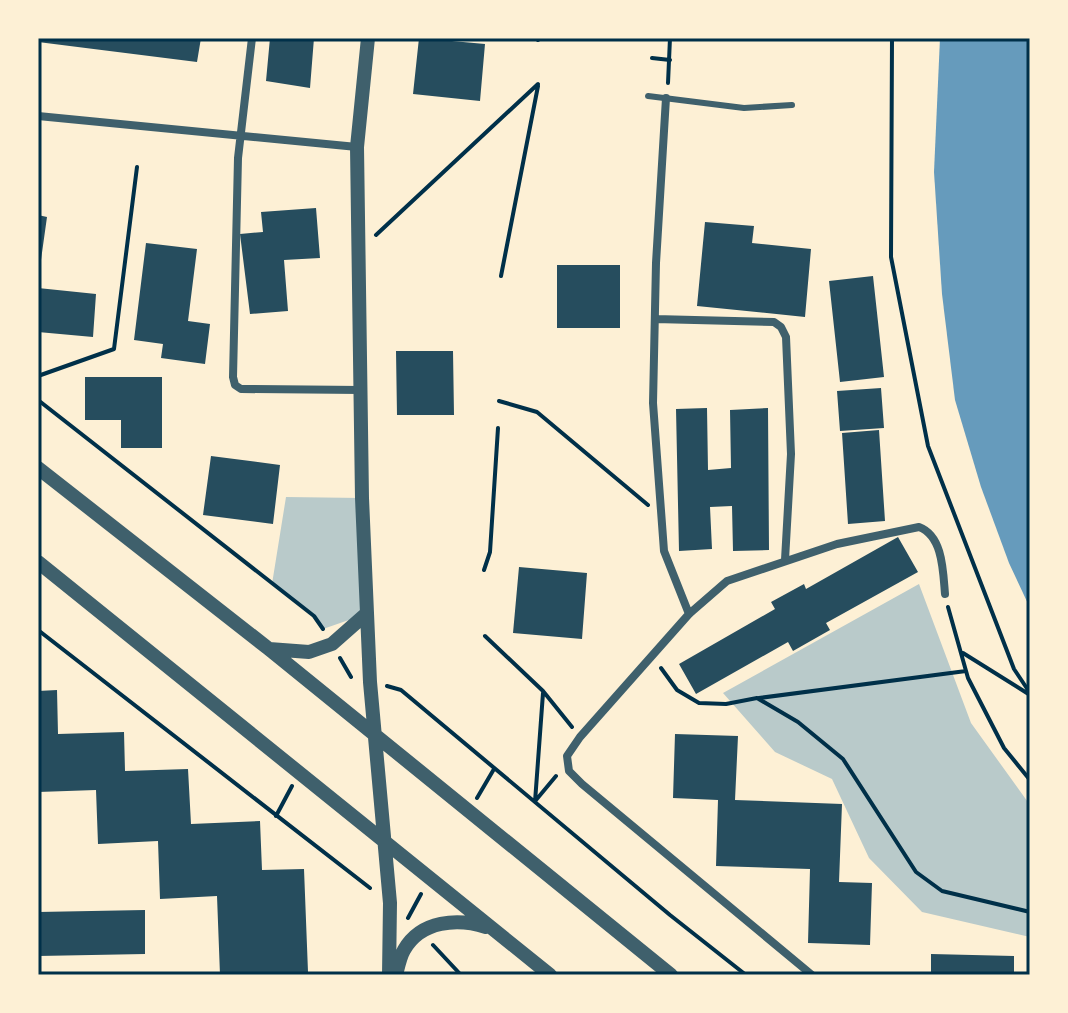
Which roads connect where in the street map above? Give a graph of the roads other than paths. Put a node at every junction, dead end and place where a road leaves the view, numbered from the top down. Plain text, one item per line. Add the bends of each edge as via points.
1 (252, 38) edge
2 (368, 38) edge
3 (648, 96) dead end
4 (666, 98) junction
5 (792, 105) dead end
6 (38, 116) edge
7 (241, 138) junction
8 (357, 147) junction
9 (655, 319) junction
10 (361, 390) junction
11 (38, 468) edge
12 (785, 560) junction
13 (38, 562) edge
14 (945, 594) road end
15 (366, 614) junction
16 (689, 614) junction
17 (269, 649) junction
18 (374, 736) junction
19 (384, 839) junction
20 (495, 930) junction
21 (389, 975) edge
22 (396, 975) edge
23 (550, 975) edge
24 (671, 975) edge
25 (812, 975) edge

1 - 7 street
2 - 8 street
3 - 4 lane
4 - 5 lane via 744,108
4 - 9 street
6 - 7 street
7 - 8 street
7 - 10 street via 235,385
8 - 10 street
9 - 12 street via 774,322 781,327 786,337 791,441
9 - 16 street via 653,403 664,551
10 - 15 street
11 - 17 street
12 - 14 street via 919,527 934,539
12 - 16 street via 727,581
13 - 19 street
15 - 17 street via 332,644 309,652
15 - 18 street
16 - 25 street via 580,737 567,756 569,771
17 - 18 street
18 - 19 street
18 - 24 street
19 - 20 street
19 - 21 street
20 - 22 street via 466,921 440,923 421,932 405,949
20 - 23 street

